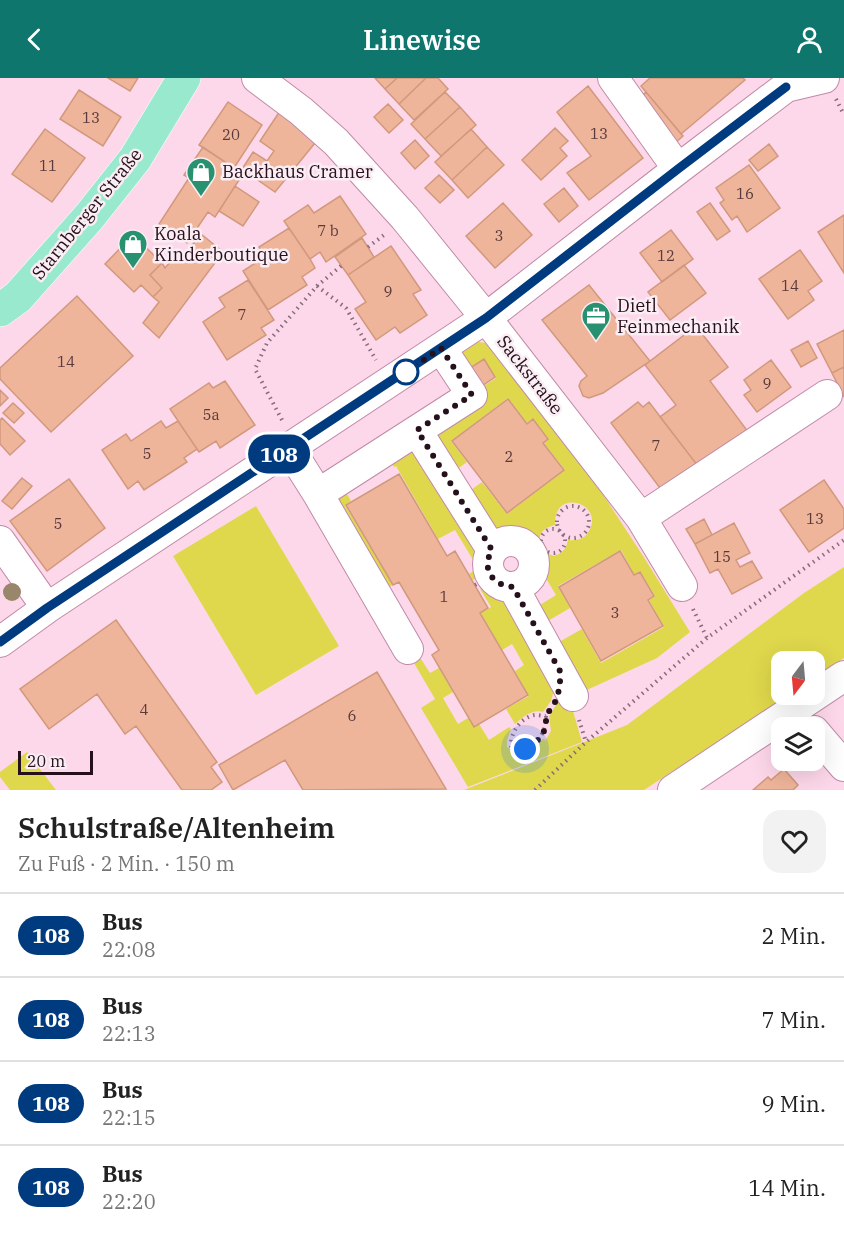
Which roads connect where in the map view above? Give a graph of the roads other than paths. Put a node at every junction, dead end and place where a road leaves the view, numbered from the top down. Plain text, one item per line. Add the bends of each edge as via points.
1 (184, 78) edge
2 (257, 78) edge
3 (613, 78) edge
4 (824, 78) edge
5 (678, 169) junction
6 (0, 310) edge
7 (486, 318) junction
8 (441, 348) junction
9 (827, 395) dead end
10 (417, 430) junction
11 (292, 446) junction
12 (318, 494) junction
13 (641, 518) junction
14 (0, 541) edge
15 (493, 575) junction
16 (682, 586) dead end
17 (47, 608) junction
18 (0, 642) edge
19 (408, 650) dead end
20 (844, 676) edge
21 (566, 684) road end
22 (804, 717) edge
23 (771, 736) edge
24 (825, 744) edge
25 (844, 766) edge
26 (673, 790) edge

1 - 6 main road, Starnberger Straße via 135,159 18,297
2 - 7 street, Sackstraße via 336,142 405,218
3 - 5 street
4 - 5 street via 786,87
5 - 7 street
7 - 8 street
7 - 13 street, Sackstraße
8 - 10 street via 472,395
8 - 11 street
9 - 13 street
10 - 12 street
10 - 15 street
11 - 12 street
11 - 17 street
12 - 19 street
13 - 16 street, Sackstraße
14 - 17 street
15 - 15 street via 521,585 534,570 537,548 515,540 496,546
15 - 21 street
17 - 18 street
20 - 22 street
23 - 26 street
24 - 25 street

